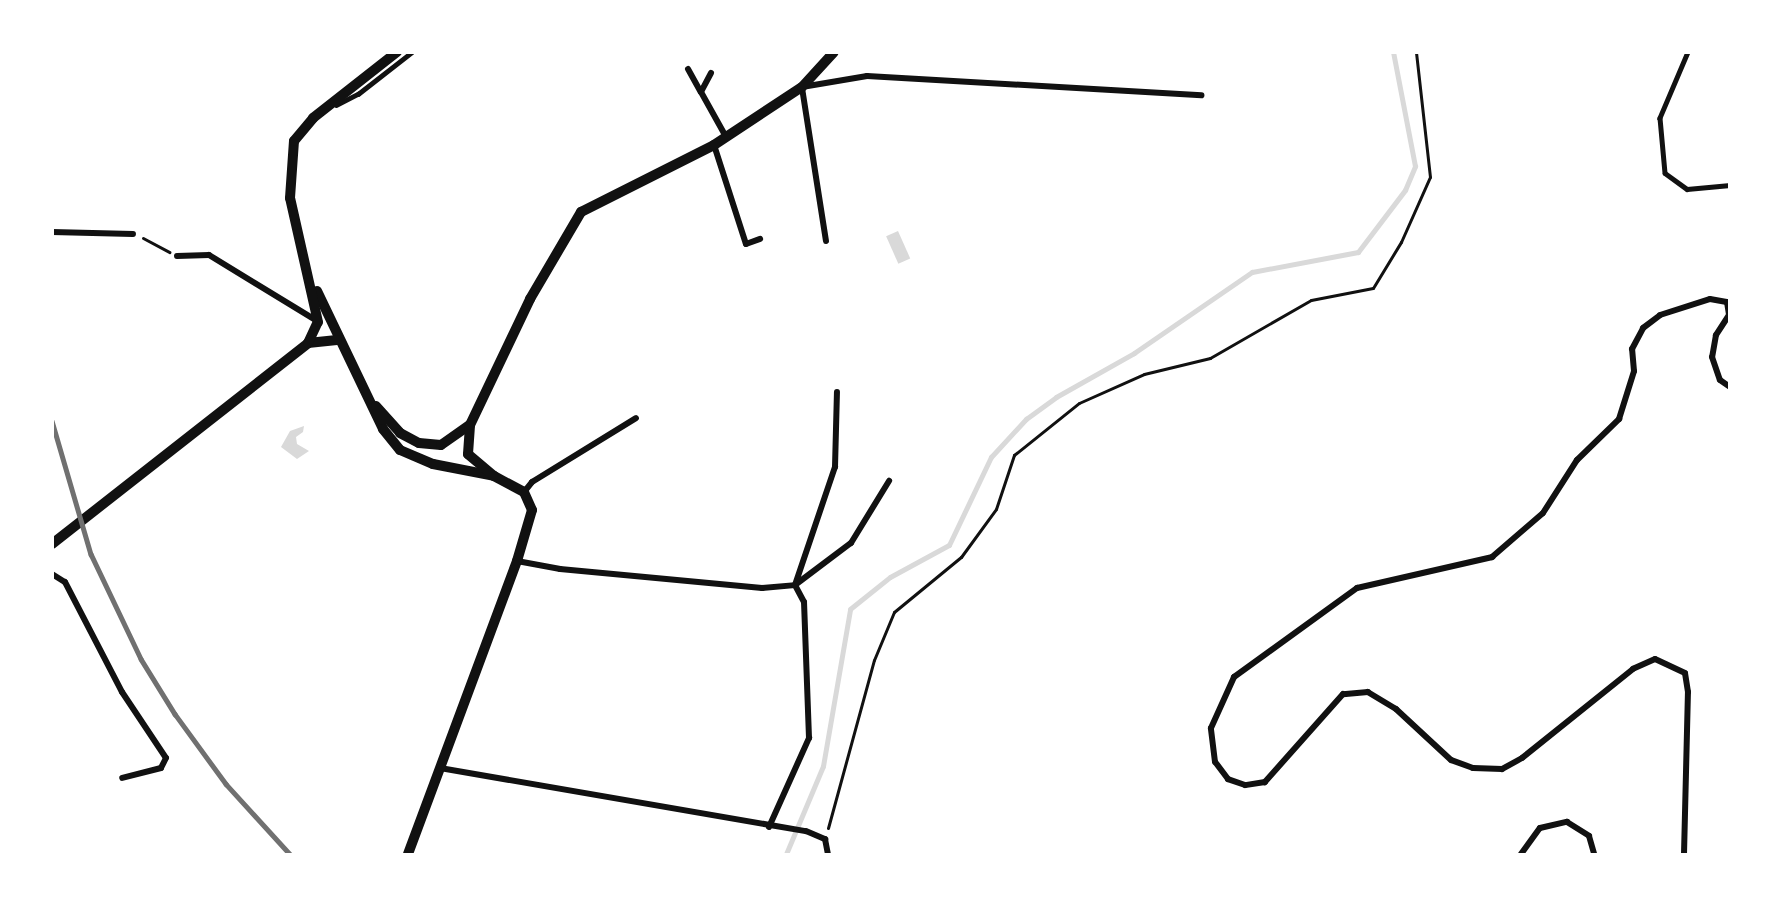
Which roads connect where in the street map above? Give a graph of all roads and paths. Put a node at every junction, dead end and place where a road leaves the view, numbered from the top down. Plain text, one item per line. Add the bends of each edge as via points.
1 (397, 52) edge
2 (412, 52) edge
3 (834, 52) edge
4 (1416, 52) edge
5 (1688, 52) edge
6 (688, 69) dead end
7 (711, 73) dead end
8 (802, 87) junction
9 (701, 92) junction
10 (1201, 95) dead end
11 (315, 116) junction
12 (726, 137) junction
13 (714, 145) junction
14 (1730, 185) edge
15 (52, 232) edge
16 (133, 234) joint
17 (760, 239) dead end
18 (826, 241) dead end
19 (177, 256) joint
20 (309, 271) junction
21 (1728, 302) edge
22 (318, 322) junction
23 (337, 340) junction
24 (308, 343) junction
25 (1730, 387) edge
26 (837, 392) dead end
27 (368, 397) junction
28 (636, 418) dead end
29 (470, 425) junction
30 (494, 476) junction
31 (889, 481) dead end
32 (524, 492) junction
33 (52, 544) edge
34 (517, 561) junction
35 (52, 574) edge
36 (795, 585) junction
37 (439, 768) junction
38 (122, 778) dead end
39 (769, 827) junction
40 (825, 839) junction
41 (408, 855) edge
42 (828, 855) edge
43 (1521, 855) edge
44 (1594, 855) edge
45 (1684, 855) edge

1 - 11 street
2 - 11 lane via 358,94
3 - 8 street
4 - 40 path via 1430,177 1401,242 1373,288 1311,300 1210,358 1144,374 1079,403 1014,455 996,509 961,557 894,612 873,660
5 - 14 lane via 1660,118 1665,173 1687,189
6 - 9 street
7 - 9 street
8 - 10 street via 867,76
8 - 12 street
8 - 18 street
9 - 12 street
11 - 20 street via 294,141 289,165 290,198
12 - 13 street
13 - 17 street via 746,244
13 - 29 street via 581,212 530,299
15 - 16 street
16 - 19 path
19 - 22 street via 209,255
20 - 22 street
20 - 23 street
21 - 25 street via 1729,315 1716,335 1713,357 1720,380
21 - 45 street via 1710,299 1660,315 1643,328 1632,349 1634,371 1619,419 1577,460 1543,513 1492,557 1357,588 1233,677 1211,728 1215,762 1228,779 1245,785 1265,782 1343,694 1368,692 1396,709 1451,760 1473,768 1502,769 1522,758 1633,669 1656,659 1685,673 1688,692
22 - 24 street
23 - 24 street
23 - 27 street
24 - 33 street
26 - 36 street via 835,467
27 - 29 street via 400,433 419,443 441,445
27 - 30 street via 382,429 400,450 445,467
28 - 32 street via 532,482
29 - 30 street via 468,454
30 - 32 street
31 - 36 street via 851,543
32 - 34 street via 532,510
34 - 36 street via 560,569 762,588
34 - 37 street
35 - 38 street via 65,582 122,692 166,758 161,768
36 - 39 street via 804,602 809,738
37 - 39 street
37 - 41 street
39 - 40 street via 806,831
40 - 42 street
43 - 44 street via 1540,828 1567,822 1589,836

